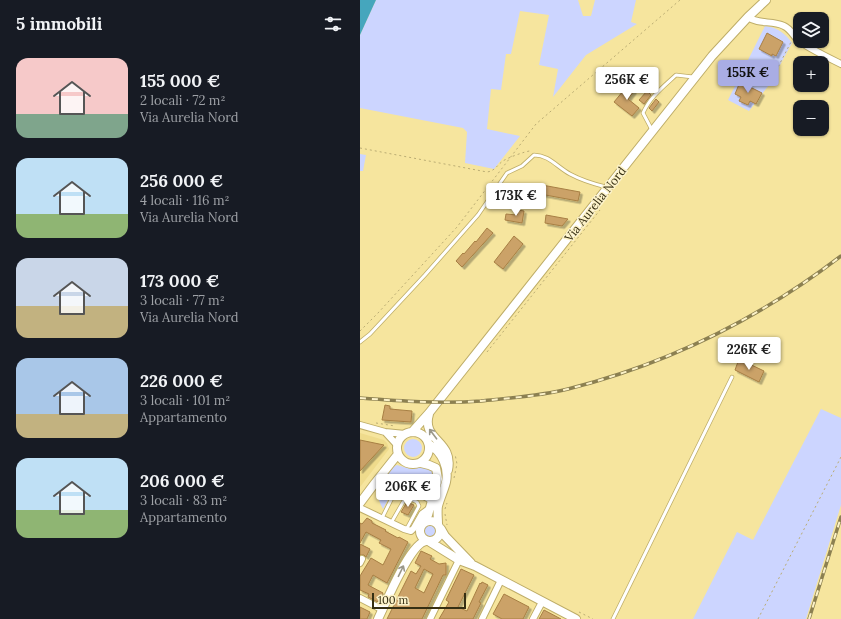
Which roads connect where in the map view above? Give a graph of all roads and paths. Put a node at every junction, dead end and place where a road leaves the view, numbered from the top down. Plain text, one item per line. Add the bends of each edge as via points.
1 (680, 0) edge
2 (766, 0) edge
3 (748, 17) junction
4 (793, 35) edge
5 (793, 38) edge
6 (812, 48) edge
7 (841, 64) edge
8 (696, 77) junction
9 (767, 83) dead end
10 (652, 131) junction
11 (360, 148) edge
12 (534, 155) junction
13 (510, 158) junction
14 (608, 188) junction
15 (604, 205) dead end
16 (360, 331) edge
17 (360, 342) edge
18 (487, 352) dead end
19 (732, 377) dead end
20 (429, 413) junction
21 (372, 422) dead end
22 (360, 425) edge
23 (399, 427) dead end
24 (385, 432) junction
25 (409, 433) junction
26 (397, 445) junction
27 (430, 445) junction
28 (454, 451) dead end
29 (398, 454) junction
30 (841, 458) edge
31 (421, 463) junction
32 (450, 480) junction
33 (448, 499) dead end
34 (360, 503) edge
35 (431, 505) junction
36 (360, 508) edge
37 (382, 518) junction
38 (391, 523) junction
39 (423, 523) junction
40 (442, 526) junction
41 (406, 530) junction
42 (428, 541) junction
43 (459, 560) junction
44 (475, 566) junction
45 (501, 580) junction
46 (360, 598) edge
47 (542, 602) junction
48 (383, 610) junction
49 (577, 615) edge
50 (378, 619) edge
51 (430, 619) edge
52 (482, 619) edge
53 (534, 619) edge
54 (593, 619) edge
55 (613, 619) edge
56 (758, 619) edge

1 - 13 path via 536,124
2 - 3 main road, Via Aurelia Nord
3 - 4 street via 763,23 786,26
3 - 8 main road, Via Aurelia Nord
5 - 9 path
6 - 7 street
8 - 10 main road, Via Aurelia Nord
8 - 10 lane via 676,75 647,104 643,113
10 - 14 main road, Via Aurelia Nord
11 - 13 path via 487,172 491,172 501,161
12 - 13 path via 532,151 526,151
12 - 14 lane via 547,157 569,174
12 - 17 lane via 522,166 507,173 478,215
13 - 16 path via 456,227
14 - 20 main road, Via Aurelia Nord
15 - 18 path
19 - 55 lane
20 - 25 main road, Via Aurelia Nord
32 -> 20 main road via 446,450 427,426
21 - 23 path
22 - 24 street
24 - 25 street
24 - 26 street
25 - 26 main road via 402,437
25 - 27 main road via 421,434
26 - 29 main road
27 - 31 main road via 428,456
27 - 32 main road via 438,451 444,461
28 - 32 path via 457,464
29 - 31 main road via 410,464
29 - 34 main road
30 - 56 path
31 - 35 main road via 436,468 438,474
32 - 40 main road via 438,505
33 - 40 path via 445,510 446,522
35 - 37 lane via 399,484
35 - 39 main road
35 - 41 street via 422,514 413,530
36 - 37 street
37 - 38 street
38 - 41 street
38 - 41 lane via 406,497 417,502 419,506
39 - 40 main road via 433,521
39 - 42 main road via 420,533
40 - 42 main road via 439,538
40 - 44 main road via 445,536
42 - 43 main road
48 -> 42 main road via 409,556 420,543
43 - 44 main road
43 - 51 street
44 - 45 main road
45 - 47 main road
45 - 52 street
46 - 48 street
47 - 49 main road
47 - 53 street
48 - 50 main road
49 - 54 path

